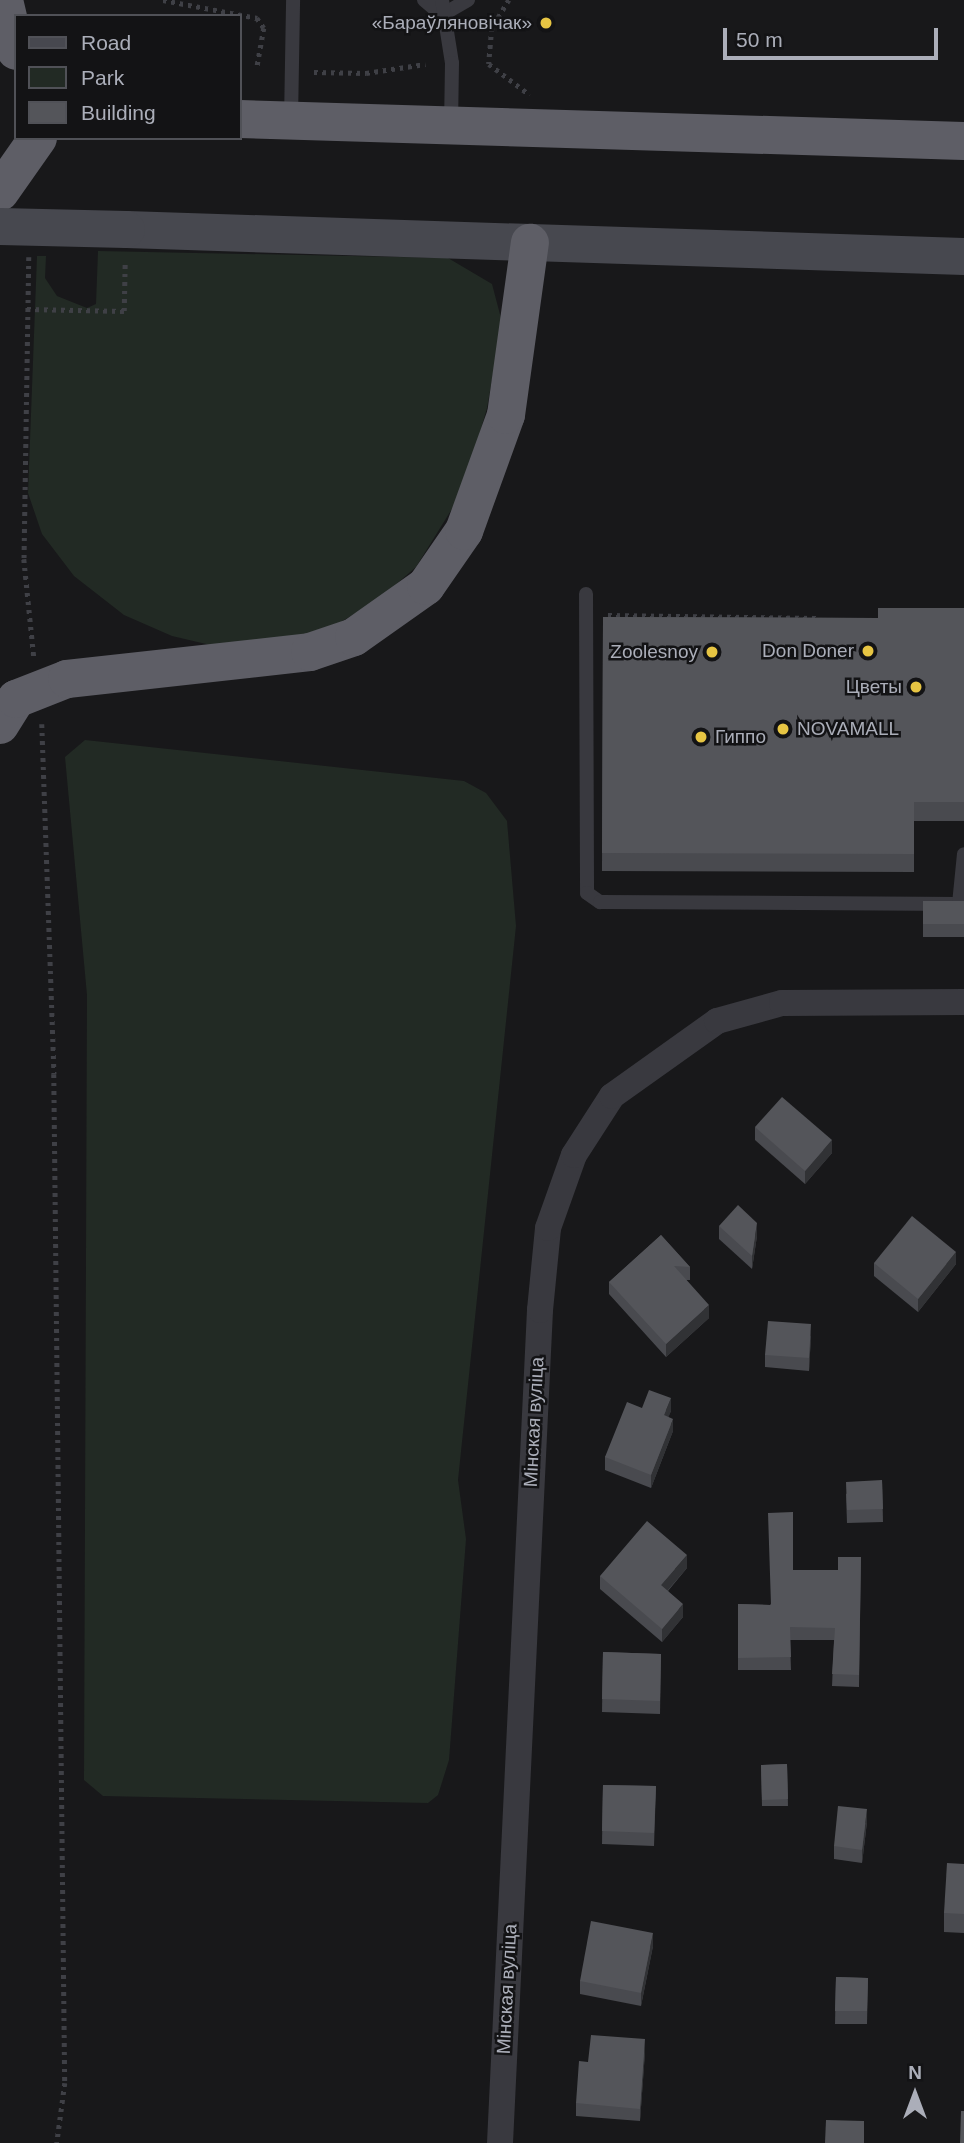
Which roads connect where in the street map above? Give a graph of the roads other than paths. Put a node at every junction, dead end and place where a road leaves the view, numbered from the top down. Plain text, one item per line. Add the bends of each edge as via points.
1 (4, 0) edge
2 (293, 0) edge
3 (303, 0) edge
4 (424, 0) edge
5 (442, 0) edge
6 (468, 0) edge
7 (297, 15) junction
8 (442, 15) junction
9 (14, 42) edge
10 (242, 119) edge
11 (291, 122) junction
12 (451, 130) junction
13 (37, 140) edge
14 (964, 141) edge
15 (0, 192) edge
16 (15, 234) edge
17 (530, 243) junction
18 (964, 256) edge
19 (586, 594) dead end
20 (0, 725) edge
21 (964, 854) edge
22 (964, 1002) edge
23 (500, 2143) edge

1 - 9 highway
2 - 7 lane
3 - 7 lane
4 - 8 lane
5 - 8 lane
6 - 8 lane
7 - 11 lane
8 - 12 lane via 452,63
10 - 11 highway
11 - 12 highway
12 - 14 highway
13 - 15 highway
16 - 17 main road, bridge via 126,229
17 - 18 main road
17 - 20 highway via 506,415 464,531 426,586 392,614 332,645 233,664 67,679 16,699
19 - 21 lane via 587,893 600,902 959,904
22 - 23 street, Мінская вуліца via 782,1003 717,1021 612,1096 574,1155 548,1228 540,1310

